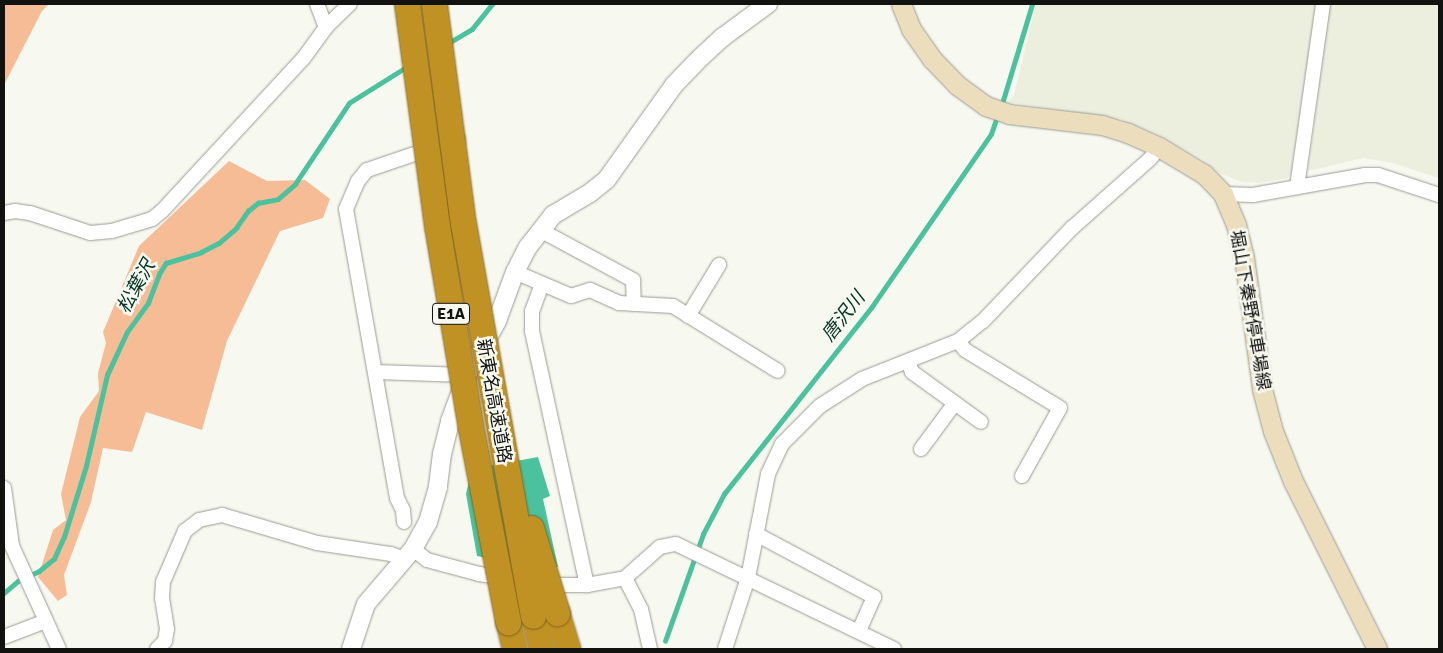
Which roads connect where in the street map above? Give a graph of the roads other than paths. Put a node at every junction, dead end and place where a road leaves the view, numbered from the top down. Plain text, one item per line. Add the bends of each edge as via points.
1 (317, 4) edge
2 (350, 4) edge
3 (407, 4) edge
4 (434, 4) edge
5 (768, 4) edge
6 (901, 4) edge
7 (1323, 4) edge
8 (326, 27) junction
9 (459, 139) dead end
10 (1159, 147) junction
11 (1297, 187) junction
12 (1223, 194) junction
13 (1439, 195) edge
14 (4, 214) edge
15 (540, 230) junction
16 (719, 265) dead end
17 (515, 272) junction
18 (542, 284) junction
19 (634, 304) junction
20 (688, 316) junction
21 (958, 341) junction
22 (908, 362) junction
23 (778, 371) dead end
24 (375, 372) junction
25 (467, 375) junction
26 (955, 403) junction
27 (981, 422) dead end
28 (921, 448) dead end
29 (1022, 476) dead end
30 (4, 488) edge
31 (404, 522) dead end
32 (756, 534) junction
33 (409, 554) junction
34 (625, 578) junction
35 (748, 578) junction
36 (588, 585) junction
37 (545, 615) junction
38 (46, 621) junction
39 (859, 631) junction
40 (4, 637) edge
41 (59, 649) edge
42 (157, 649) edge
43 (352, 649) edge
44 (513, 649) edge
45 (541, 649) edge
46 (568, 649) edge
47 (650, 649) edge
48 (724, 649) edge
49 (894, 649) edge
50 (1377, 649) edge

1 - 8 street
2 - 8 street
3 - 44 highway, 新東名高速道路 / E1A, bridge via 437,226 470,424
4 - 37 highway, 新東名高速道路 / E1A, bridge via 463,222 496,410
5 - 15 street via 723,36 674,85 607,179 553,215
6 - 10 main road, 堀山下秦野停車場線 via 911,29 932,59 956,85 986,106 1010,114 1102,125
7 - 11 street
8 - 14 street via 303,59 152,219 112,231 90,233 30,213 15,211
9 - 24 street via 367,170 358,181 346,209
10 - 12 main road, 堀山下秦野停車場線 via 1204,174
10 - 21 street via 1150,159 1072,228 983,321
11 - 12 street via 1253,195
11 - 13 street via 1372,175
12 - 50 main road, 堀山下秦野停車場線 via 1236,225 1244,257 1262,389 1273,431 1293,481
15 - 17 street
15 - 19 street via 632,280
16 - 20 street
17 - 18 street
17 - 25 street via 497,321
18 - 19 street via 571,296 590,290 619,303
18 - 36 street via 532,311 532,330
19 - 20 street via 673,306
20 - 23 street
21 - 22 street
21 - 29 street via 965,350 1060,408
22 - 26 street via 912,372
22 - 32 street via 862,380 820,406 782,444 768,474
24 - 25 street
24 - 31 street
25 - 33 street via 450,421 428,522
26 - 27 street
26 - 28 street
30 - 38 street via 12,546
32 - 35 street
32 - 39 street via 874,597
33 - 36 street via 478,574 554,585
33 - 42 street via 317,542 222,515 199,520 185,531 163,582 167,629 165,641
33 - 43 street via 366,604
34 - 35 street via 660,547 676,544
34 - 36 street
34 - 47 street via 641,609
35 - 39 street
35 - 48 street
37 - 45 highway, 新東名高速道路 / E1A
37 - 46 highway
38 - 40 street
38 - 41 street
39 - 49 street

